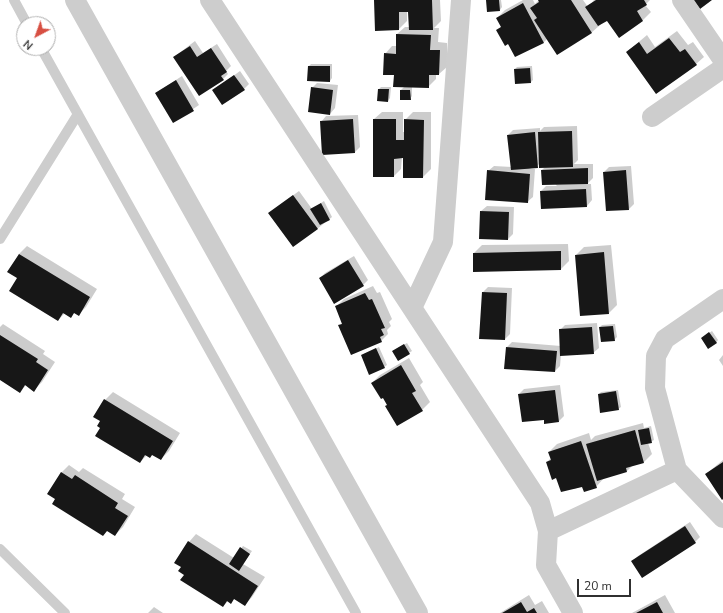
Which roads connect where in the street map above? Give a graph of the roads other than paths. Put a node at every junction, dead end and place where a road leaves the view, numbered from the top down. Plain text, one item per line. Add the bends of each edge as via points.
1 (14, 0) edge
2 (75, 0) edge
3 (210, 0) edge
4 (461, 0) edge
5 (682, 0) edge
6 (23, 16) edge
7 (45, 56) edge
8 (723, 60) edge
9 (723, 68) edge
10 (78, 114) junction
11 (652, 117) dead end
12 (0, 239) edge
13 (723, 299) edge
14 (412, 308) junction
15 (678, 470) junction
16 (723, 518) edge
17 (548, 531) junction
18 (0, 549) edge
19 (65, 613) edge
20 (356, 613) edge
21 (418, 613) edge
22 (573, 613) edge

1 - 6 lane
2 - 21 street
3 - 14 street
4 - 14 street via 443,242
5 - 8 street
7 - 10 lane
9 - 11 street
10 - 12 lane
10 - 20 lane
13 - 15 street via 665,339 656,356 655,388
14 - 17 street via 540,503
15 - 16 street
15 - 17 street
17 - 22 street via 546,565
18 - 19 lane

